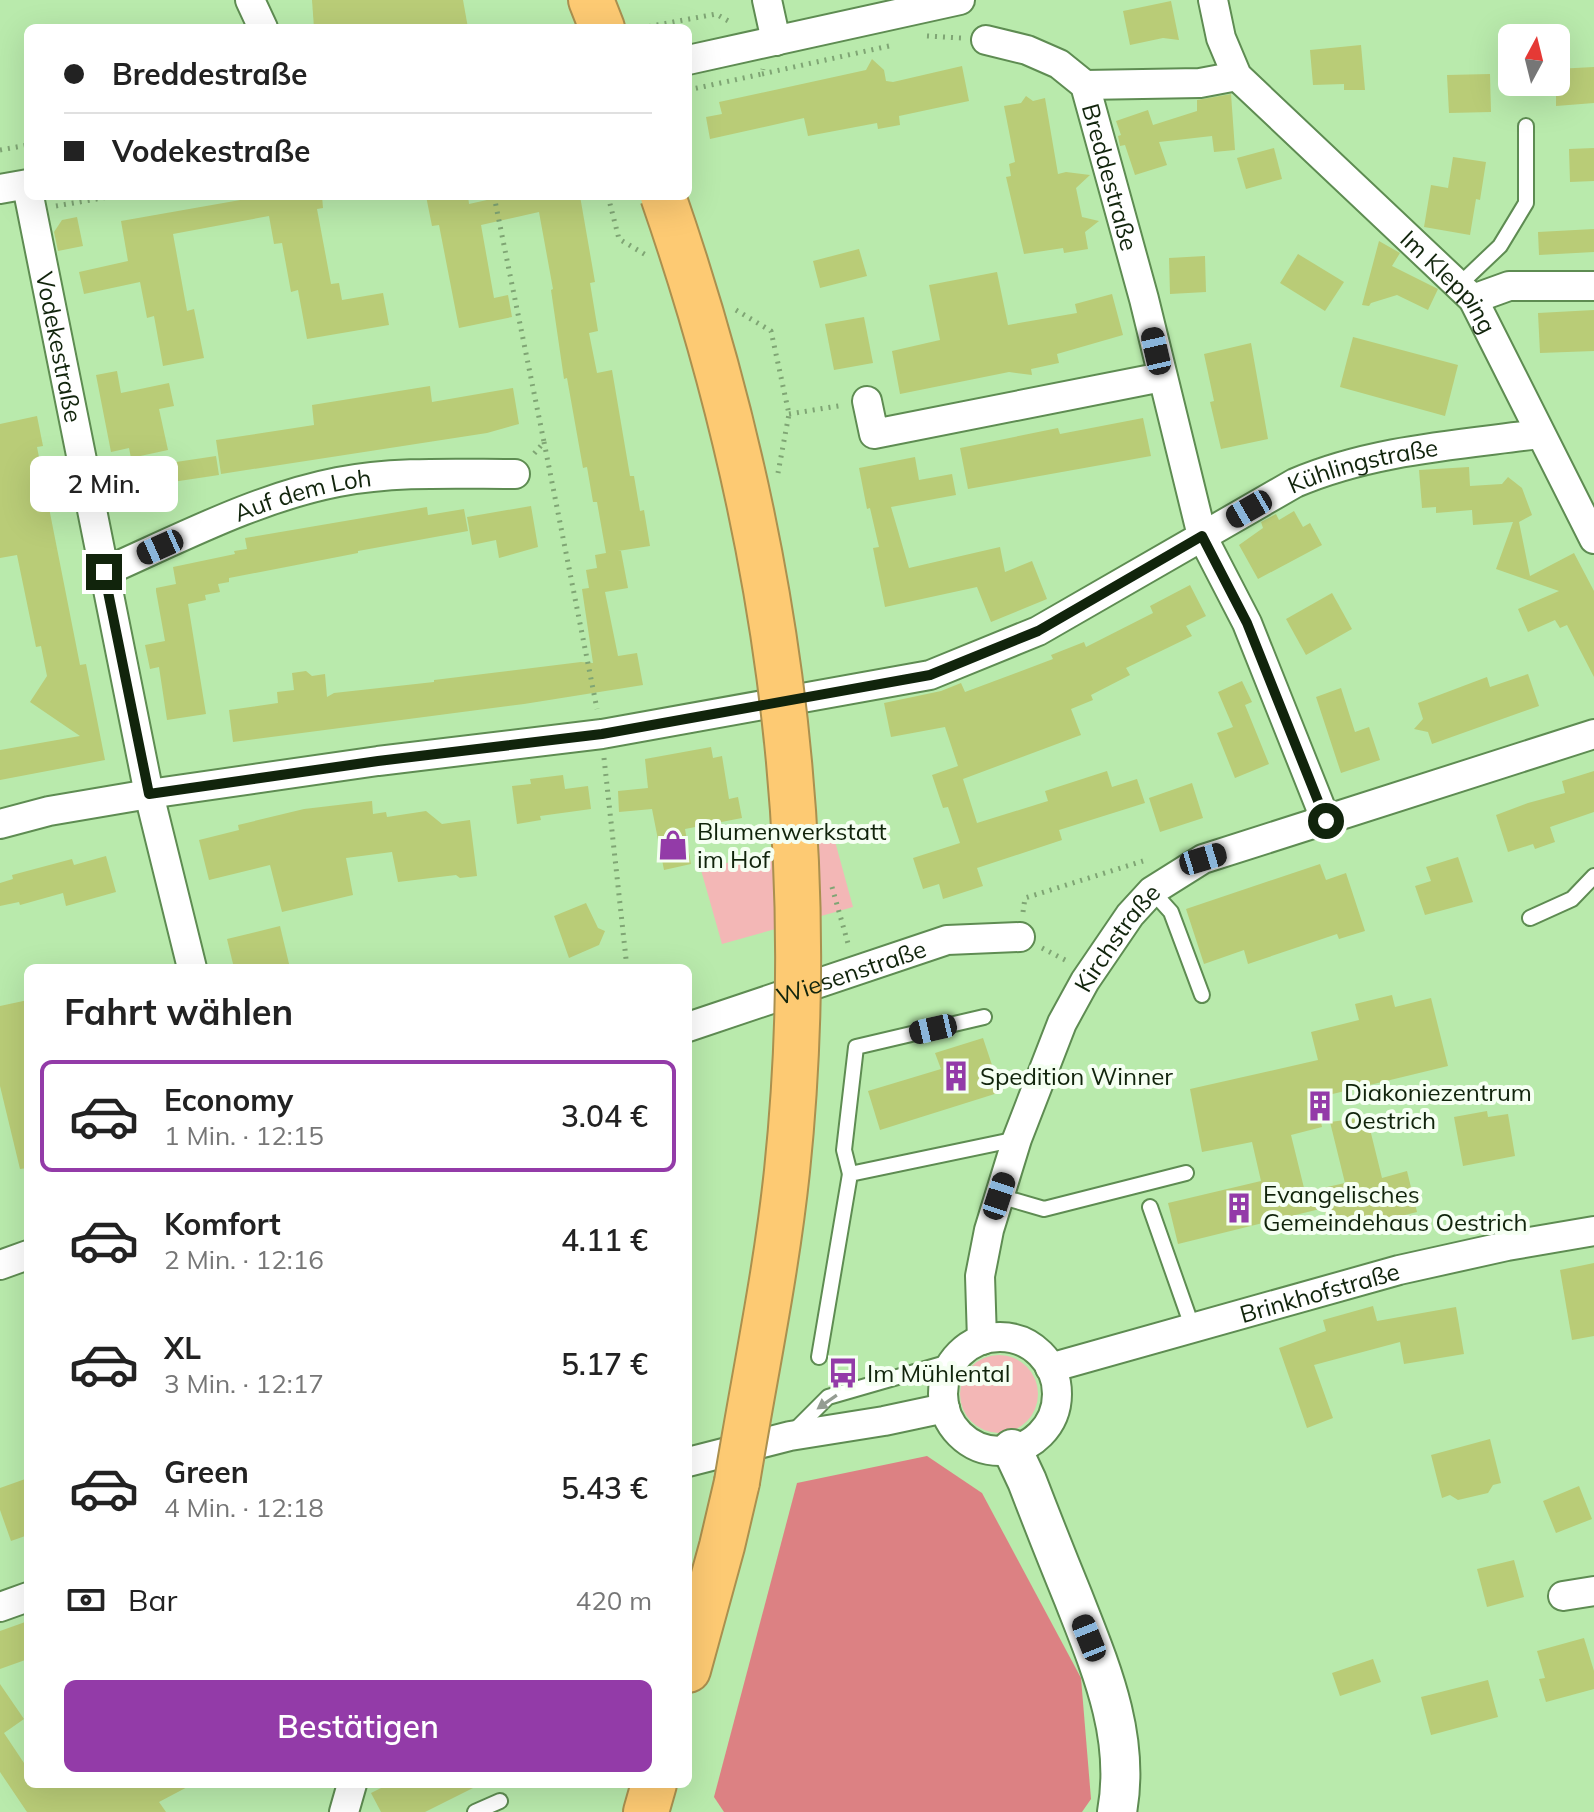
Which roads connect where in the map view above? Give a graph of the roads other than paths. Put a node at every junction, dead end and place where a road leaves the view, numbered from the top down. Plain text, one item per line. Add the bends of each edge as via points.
1 (250, 0) edge
2 (591, 0) edge
3 (767, 0) edge
4 (960, 0) edge
5 (1213, 0) edge
6 (261, 24) edge
7 (600, 24) edge
8 (986, 40) dead end
9 (772, 42) junction
10 (692, 59) edge
11 (1237, 76) junction
12 (1085, 85) junction
13 (1526, 126) dead end
14 (24, 200) edge
15 (664, 200) edge
16 (1594, 286) edge
17 (1466, 292) junction
18 (1162, 377) junction
19 (867, 401) road end
20 (1539, 434) junction
21 (515, 474) road end
22 (1202, 536) junction
23 (1594, 539) edge
24 (104, 572) junction
25 (1594, 734) edge
26 (149, 794) junction
27 (1326, 821) junction
28 (0, 824) edge
29 (1594, 876) edge
30 (1152, 891) junction
31 (1530, 918) dead end
32 (1020, 937) road end
33 (191, 964) edge
34 (1202, 995) dead end
35 (984, 1017) dead end
36 (692, 1026) edge
37 (1017, 1139) junction
38 (1186, 1173) dead end
39 (850, 1174) junction
40 (999, 1196) junction
41 (1150, 1207) dead end
42 (1594, 1231) edge
43 (24, 1256) edge
44 (0, 1265) edge
45 (1193, 1329) junction
46 (982, 1340) junction
47 (819, 1357) dead end
48 (953, 1361) junction
49 (1050, 1368) junction
50 (945, 1408) junction
51 (790, 1436) junction
52 (1012, 1449) junction
53 (692, 1461) edge
54 (1594, 1591) edge
55 (1563, 1596) dead end
56 (24, 1598) edge
57 (0, 1607) edge
58 (692, 1655) edge
59 (351, 1788) edge
60 (653, 1788) edge
61 (500, 1801) dead end
62 (344, 1812) edge
63 (475, 1812) edge
64 (646, 1812) edge
65 (1117, 1812) edge

1 - 6 street
2 - 7 highway
3 - 9 street
4 - 9 street
5 - 11 street, Im Klepping
8 - 12 street, Breddestraße via 1059,64
9 - 10 street
11 - 12 street via 1200,83
11 - 17 street, Im Klepping
12 - 18 street, Breddestraße
13 - 17 lane via 1526,203
14 - 24 street, Vodekestraße
15 - 58 highway, bridge via 712,350 762,556 782,689 798,914 793,1091 765,1330 734,1495
16 - 17 street
17 - 20 street, Im Klepping
18 - 19 street via 874,434
18 - 22 street, Breddestraße
20 - 22 street, Kühlingstraße via 1414,450 1326,469
20 - 23 street, Im Klepping
21 - 24 street, Auf dem Loh via 411,473 337,482 216,522
22 - 26 street, Kühlingstraße via 1038,631 930,675 602,734
22 - 27 street, Breddestraße via 1247,623
24 - 26 street, Vodekestraße
25 - 27 street, Kirchstraße
26 - 28 street, Kühlingstraße
26 - 33 street, Vodekestraße
27 - 30 street, Kirchstraße via 1203,859
29 - 31 lane via 1572,899
30 - 34 lane via 1171,912
30 - 37 street, Kirchstraße via 1130,915 1062,1023
32 - 36 street, Wiesenstraße via 947,940
35 - 39 lane via 856,1047 844,1150
37 - 39 lane
37 - 40 street, Kirchstraße
38 - 40 lane via 1044,1209
39 - 47 lane
40 - 46 street, Kirchstraße via 980,1276
41 - 45 lane
42 - 45 street, Brinkhofstraße via 1399,1270
43 - 44 street
45 - 49 street, Brinkhofstraße
46 - 48 street
46 - 49 street via 1021,1341
48 - 50 street via 944,1384
48 -> 51 lane via 828,1397
49 - 52 street via 1056,1390 1053,1413 1033,1440
50 - 51 street
50 - 52 street via 965,1439 987,1449
51 - 53 street
52 - 65 street via 1109,1692 1121,1767
54 - 55 street
56 - 57 street
59 - 62 street
60 - 64 highway
61 - 63 lane

